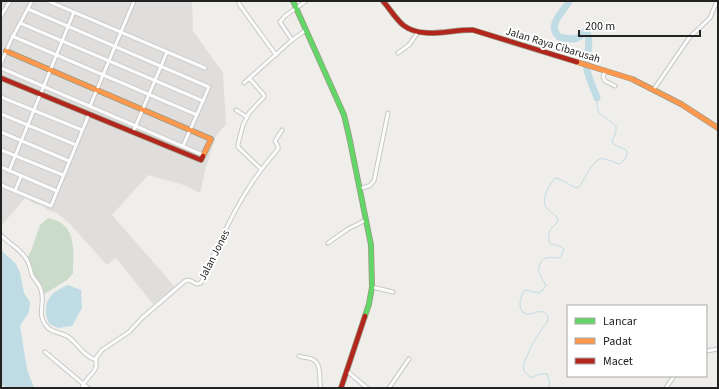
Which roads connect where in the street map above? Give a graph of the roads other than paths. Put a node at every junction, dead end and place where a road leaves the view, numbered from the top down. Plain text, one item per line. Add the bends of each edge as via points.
1 (10, 1) edge
2 (32, 1) edge
3 (48, 1) edge
4 (134, 1) edge
5 (239, 1) edge
6 (293, 1) edge
7 (306, 1) edge
8 (383, 1) edge
9 (717, 1) edge
10 (296, 7) junction
11 (28, 9) junction
12 (74, 12) junction
13 (1, 16) edge
14 (20, 23) junction
15 (68, 26) junction
16 (306, 30) junction
17 (121, 32) junction
18 (418, 32) junction
19 (12, 36) junction
20 (292, 40) junction
21 (62, 41) junction
22 (115, 47) junction
23 (6, 51) junction
24 (167, 52) junction
25 (398, 53) dead end
26 (56, 55) junction
27 (276, 56) junction
28 (109, 61) junction
29 (1, 63) edge
30 (161, 66) junction
31 (1, 68) edge
32 (205, 68) dead end
33 (50, 70) junction
34 (605, 71) junction
35 (103, 75) junction
36 (1, 78) edge
37 (250, 79) junction
38 (155, 81) junction
39 (244, 83) dead end
40 (43, 86) junction
41 (615, 86) dead end
42 (654, 89) junction
43 (97, 90) junction
44 (40, 94) junction
45 (149, 95) junction
46 (1, 97) edge
47 (203, 101) junction
48 (90, 106) junction
49 (33, 110) junction
50 (143, 110) junction
51 (236, 110) dead end
52 (388, 113) dead end
53 (1, 114) edge
54 (89, 114) junction
55 (197, 115) junction
56 (246, 117) junction
57 (27, 125) junction
58 (136, 126) junction
59 (718, 128) edge
60 (82, 130) junction
61 (190, 130) junction
62 (282, 130) dead end
63 (1, 132) edge
64 (133, 132) junction
65 (21, 140) junction
66 (76, 145) junction
67 (183, 146) junction
68 (1, 150) edge
69 (203, 155) junction
70 (15, 156) junction
71 (70, 160) junction
72 (1, 168) edge
73 (261, 169) junction
74 (9, 171) junction
75 (63, 175) junction
76 (22, 176) junction
77 (1, 185) edge
78 (359, 190) junction
79 (15, 191) junction
80 (57, 191) junction
81 (366, 220) junction
82 (1, 234) edge
83 (328, 243) dead end
84 (372, 287) junction
85 (393, 292) dead end
86 (718, 349) edge
87 (45, 352) dead end
88 (707, 352) edge
89 (299, 356) dead end
90 (409, 359) dead end
91 (96, 360) junction
92 (347, 371) junction
93 (673, 377) edge
94 (84, 384) junction
95 (82, 388) edge
96 (88, 388) edge
97 (321, 388) edge
98 (341, 388) edge
99 (367, 388) edge
100 (389, 388) edge
101 (666, 388) edge

1 - 13 street
2 - 11 street
3 - 12 street
4 - 17 street
5 - 27 street
6 - 10 street
7 - 10 street
8 - 18 street via 406,26
9 - 42 street via 710,18 689,38
10 - 16 street
10 - 20 street via 280,22
11 - 14 street
11 - 15 street
12 - 15 street
12 - 17 street
14 - 19 street
14 - 21 street
15 - 21 street
15 - 22 street
16 - 20 street
16 - 78 street via 344,115
17 - 22 street
17 - 24 street
18 - 25 street via 409,45
18 - 34 street, Jalan Raya Cibarusah via 473,30
19 - 23 street
19 - 26 street
20 - 27 street
21 - 26 street
21 - 28 street
22 - 28 street
22 - 30 street
23 - 29 street
23 - 33 street
24 - 30 street
24 - 32 street
26 - 33 street
26 - 35 street
27 - 37 street
28 - 35 street
28 - 38 street
30 - 38 street
30 - 47 street via 209,87
31 - 40 street
33 - 40 street
33 - 43 street
34 - 41 street via 604,79
34 - 42 street, Jalan Raya Cibarusah via 625,76
35 - 43 street
35 - 45 street
36 - 44 street
37 - 39 street
37 - 56 street via 264,97
38 - 45 street
38 - 47 street
40 - 44 street
40 - 48 street
42 - 59 street, Jalan Raya Cibarusah
43 - 48 street
43 - 50 street
44 - 49 street
44 - 54 street
45 - 50 street
45 - 55 street
46 - 49 street
47 - 55 street
48 - 58 street
49 - 57 street
49 - 60 street
50 - 58 street
50 - 61 street
51 - 56 street
52 - 78 street via 374,181
53 - 57 street
54 - 60 street
54 - 64 street
55 - 61 street
56 - 73 street via 238,147
57 - 65 street
57 - 66 street
58 - 64 street
58 - 67 street
60 - 66 street
61 - 67 street
61 - 69 street via 211,139
62 - 73 street, Jalan Jones via 275,141 278,149
63 - 65 street
64 - 69 street via 201,160
65 - 70 street
65 - 71 street
66 - 71 street
67 - 69 street
68 - 70 street
70 - 74 street
70 - 75 street
71 - 75 street
72 - 74 street
73 - 91 street, Jalan Jones via 236,210 201,283 185,281 123,336 105,347
74 - 76 street
75 - 80 street
76 - 79 street
76 - 80 street
77 - 79 street
78 - 81 street
79 - 80 street via 51,206
81 - 83 street via 348,228
81 - 84 street via 371,245
82 - 91 street via 29,262 32,274 42,291 41,314 47,326 67,336 88,356
84 - 85 street
84 - 92 street via 368,309
86 - 88 street
87 - 94 street
89 - 97 street via 310,358 317,364
90 - 100 street
91 - 94 street, Jalan Jones via 95,368
92 - 98 street
92 - 99 street
93 - 101 street
94 - 95 street, Jalan Jones
94 - 96 street

